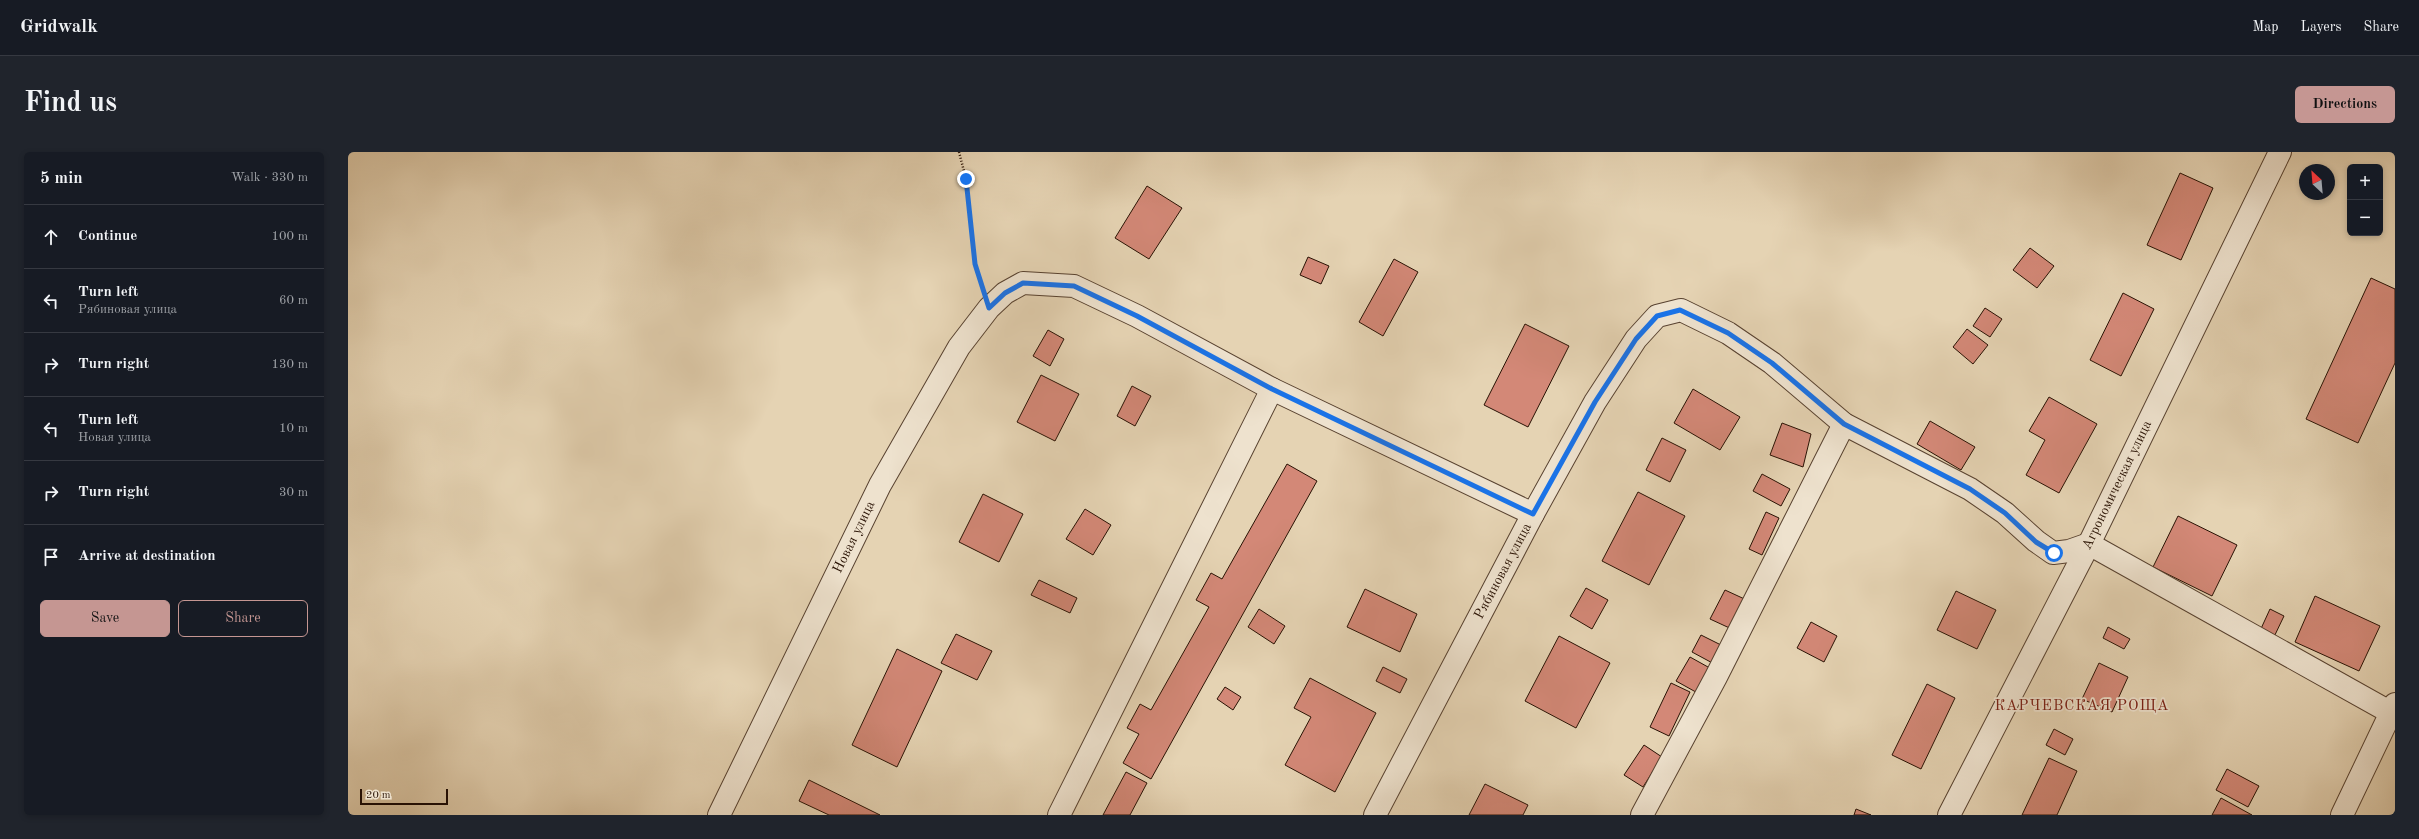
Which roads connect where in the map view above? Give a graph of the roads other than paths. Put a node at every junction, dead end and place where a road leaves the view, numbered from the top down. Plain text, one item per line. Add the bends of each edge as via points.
1 (2280, 152) edge
2 (1272, 389) junction
3 (1844, 424) junction
4 (1533, 514) junction
5 (2089, 544) junction
6 (2394, 711) edge
7 (719, 815) edge
8 (1059, 815) edge
9 (1375, 815) edge
10 (1642, 815) edge
11 (1948, 815) edge
12 (2342, 815) edge

1 - 5 street, Агрономическая улица
2 - 4 street
2 - 7 street, Новая улица via 1137,316 1074,286 1023,283 1005,293 989,308 959,347 880,485
2 - 8 street
3 - 4 street, Рябиновая улица via 1765,358 1728,333 1680,310 1657,316 1636,339 1595,402
3 - 5 street via 1970,489 2005,513 2036,542 2054,553
3 - 10 street via 1716,677
4 - 9 street, Рябиновая улица
5 - 6 street
5 - 11 street, Агрономическая улица
6 - 12 street

